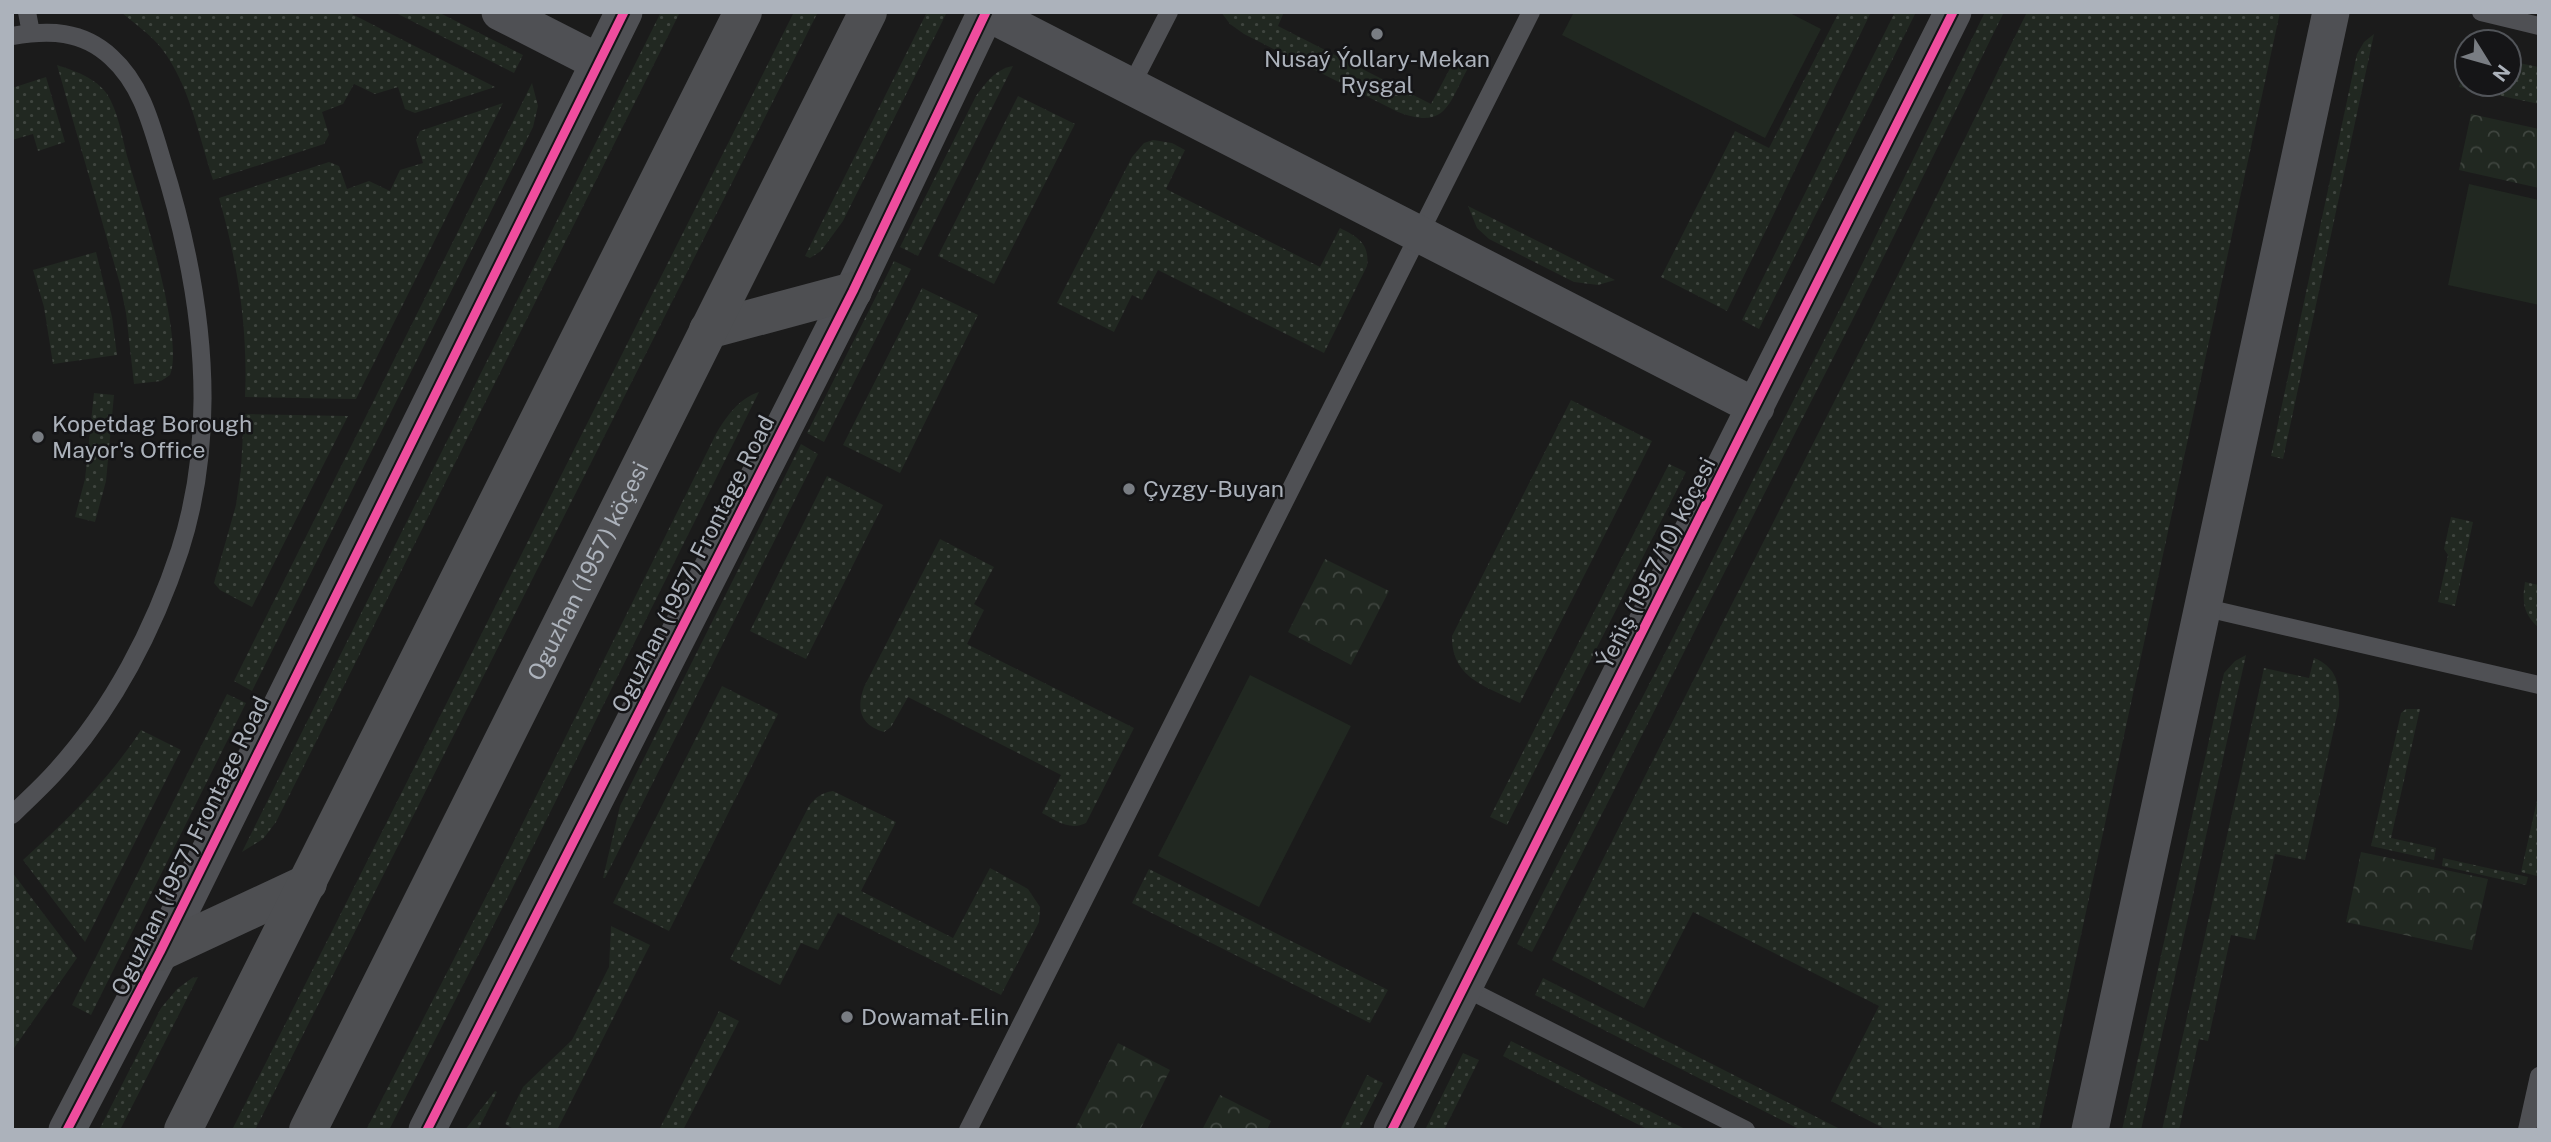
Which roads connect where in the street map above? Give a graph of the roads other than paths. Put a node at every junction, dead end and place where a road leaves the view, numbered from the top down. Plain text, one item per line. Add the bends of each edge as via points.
1 (27, 12) edge
2 (500, 12) edge
3 (624, 12) edge
4 (743, 12) edge
5 (868, 12) edge
6 (986, 12) edge
7 (1169, 12) edge
8 (1531, 12) edge
9 (1953, 12) edge
10 (2331, 12) edge
11 (2481, 12) edge
12 (2539, 26) edge
13 (31, 33) junction
14 (12, 36) edge
15 (598, 62) junction
16 (1131, 86) junction
17 (1419, 234) junction
18 (853, 291) junction
19 (708, 330) junction
20 (1756, 407) junction
21 (2202, 607) junction
22 (2539, 685) edge
23 (12, 815) edge
24 (308, 883) junction
25 (160, 952) junction
26 (1463, 988) junction
27 (2539, 1076) edge
28 (67, 1130) edge
29 (183, 1130) edge
30 (308, 1130) edge
31 (427, 1130) edge
32 (968, 1130) edge
33 (1392, 1130) edge
34 (1746, 1130) edge
35 (2090, 1130) edge
36 (2527, 1130) edge

1 - 13 lane
2 - 15 street
3 - 15 street, Oguzhan (1957) Frontage Road
4 - 24 main road
5 - 19 main road, Oguzhan (1957) köçesi
6 - 16 street
6 - 18 street, Oguzhan (1957) Frontage Road
7 - 16 lane
8 - 17 lane
9 - 20 street, Ýeňiş (1957/10) köçesi
10 - 21 street
11 - 12 lane
13 - 14 lane
13 - 23 lane via 66,33 90,42 111,56 146,107 193,278 201,342 202,408 195,490 156,614 127,672 91,726 57,770
15 - 25 street, Oguzhan (1957) Frontage Road
16 - 17 street
17 - 20 street
17 - 32 lane
18 - 19 main road
18 - 31 street, Oguzhan (1957) Frontage Road
19 - 30 main road, Oguzhan (1957) köçesi
20 - 26 street, Ýeňiş (1957/10) köçesi
21 - 22 lane
21 - 35 street
24 - 25 main road
24 - 29 main road
25 - 28 street, Oguzhan (1957) Frontage Road
26 - 33 street, Ýeňiş (1957/10) köçesi
26 - 34 lane
27 - 36 lane

